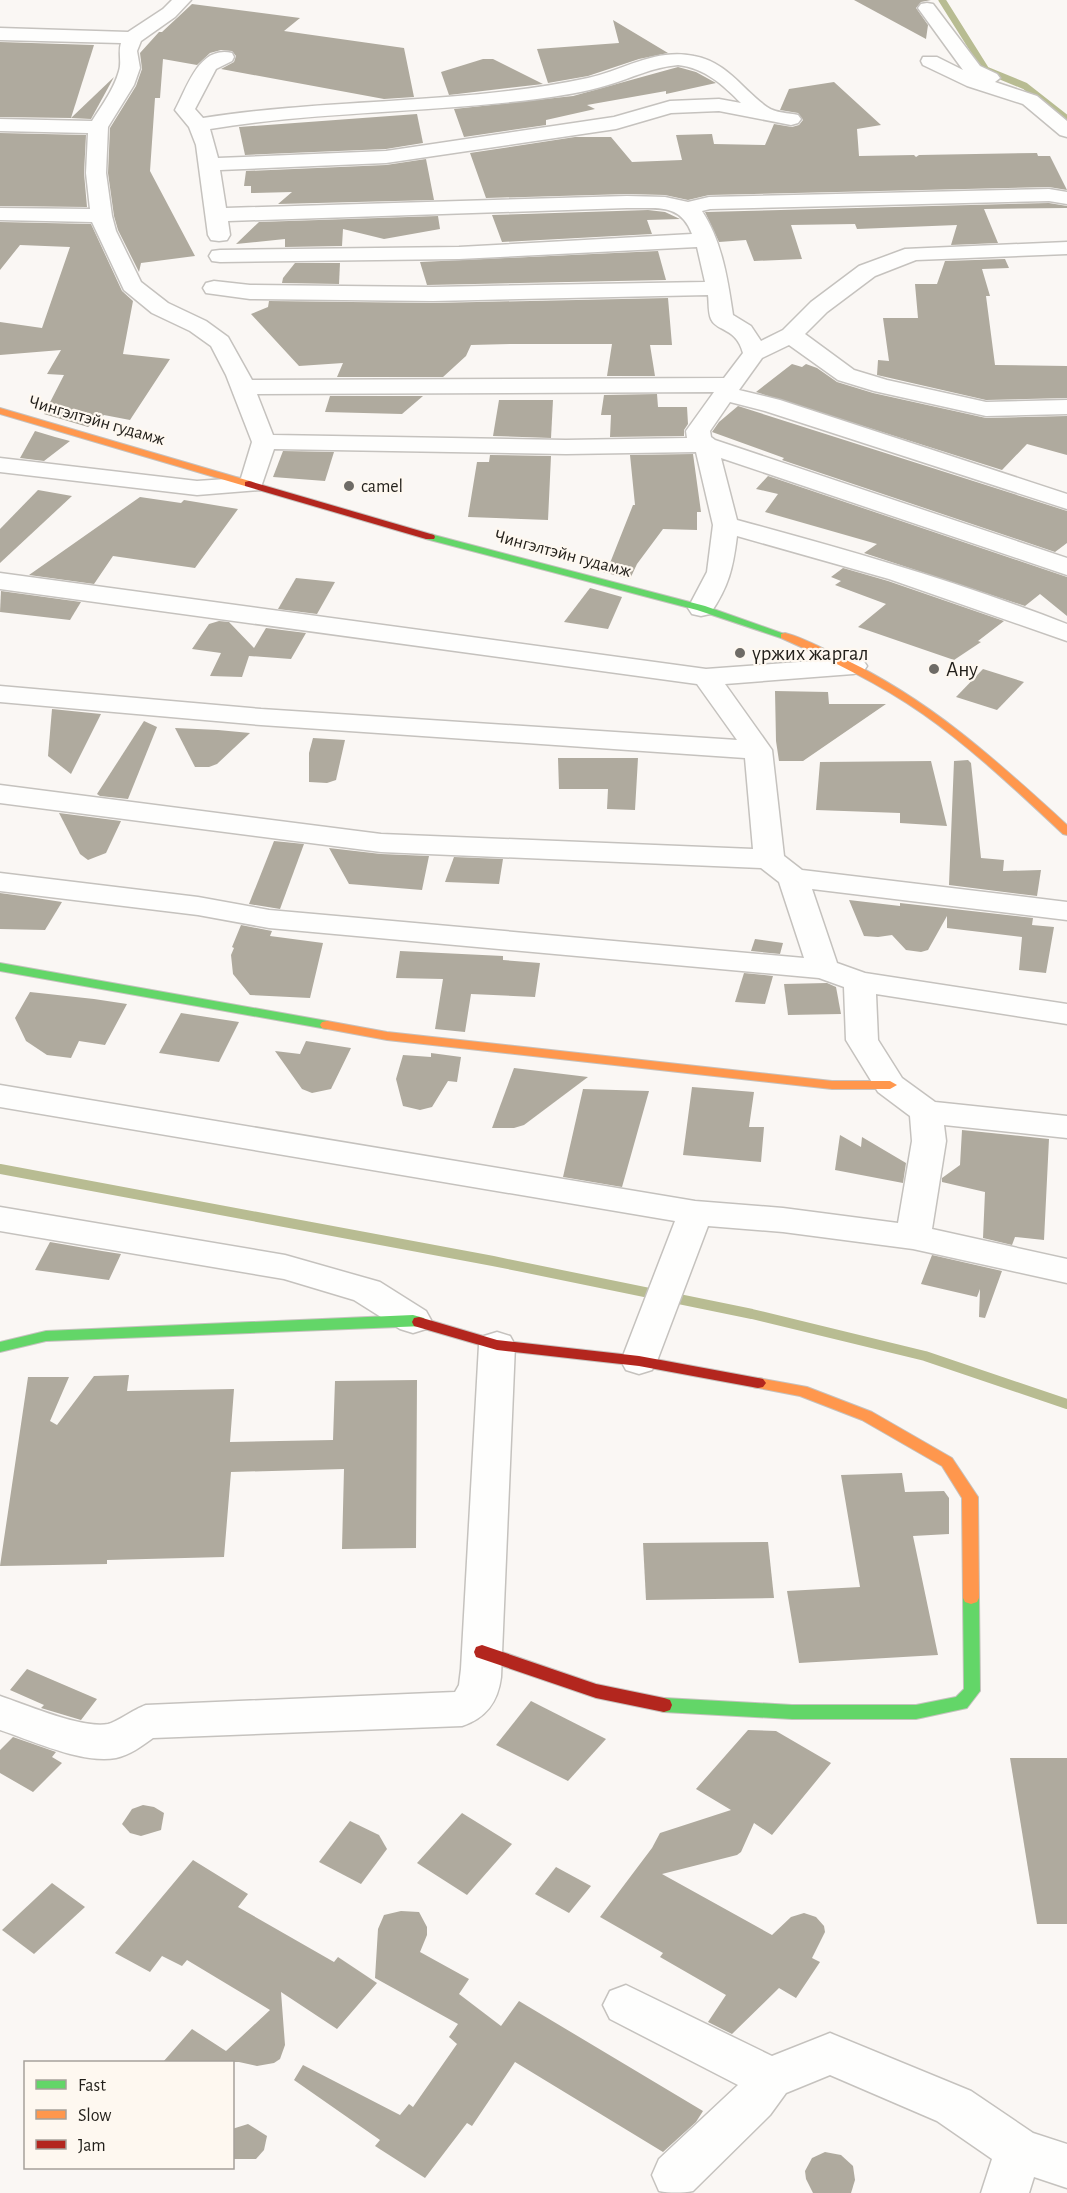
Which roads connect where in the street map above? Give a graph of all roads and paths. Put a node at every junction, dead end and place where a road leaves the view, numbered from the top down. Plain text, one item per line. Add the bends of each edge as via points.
1 (182, 0) edge
2 (927, 8) dead end
3 (0, 34) edge
4 (132, 38) junction
5 (225, 57) dead end
6 (930, 60) dead end
7 (1030, 100) junction
8 (762, 113) junction
9 (791, 119) dead end
10 (198, 125) junction
11 (0, 126) edge
12 (98, 127) junction
13 (1067, 131) edge
14 (210, 164) junction
15 (1067, 198) edge
16 (687, 209) junction
17 (0, 214) edge
18 (218, 214) junction
19 (101, 216) junction
20 (704, 240) junction
21 (1067, 248) edge
22 (220, 256) junction
23 (214, 288) junction
24 (718, 288) junction
25 (198, 326) junction
26 (791, 335) junction
27 (754, 353) junction
28 (242, 387) junction
29 (727, 390) junction
30 (1067, 407) edge
31 (0, 411) edge
32 (264, 442) junction
33 (706, 445) junction
34 (0, 465) edge
35 (250, 485) junction
36 (1067, 502) edge
37 (726, 525) junction
38 (1067, 567) edge
39 (0, 581) edge
40 (701, 608) junction
41 (1067, 633) edge
42 (853, 666) junction
43 (706, 677) junction
44 (0, 694) edge
45 (758, 750) junction
46 (0, 794) edge
47 (1067, 831) edge
48 (769, 859) junction
49 (793, 878) junction
50 (0, 882) edge
51 (1067, 912) edge
52 (0, 967) edge
53 (823, 969) junction
54 (860, 982) junction
55 (1067, 1014) edge
56 (890, 1084) junction
57 (0, 1095) edge
58 (926, 1112) junction
59 (1067, 1127) edge
60 (695, 1213) junction
61 (0, 1219) edge
62 (912, 1237) junction
63 (1067, 1271) edge
64 (413, 1320) junction
65 (497, 1345) junction
66 (0, 1347) edge
67 (639, 1360) junction
68 (482, 1652) junction
69 (0, 1713) edge
70 (626, 2006) dead end
71 (770, 2078) junction
72 (1067, 2166) edge
73 (1012, 2172) edge
74 (676, 2175) dead end

1 - 4 street
2 - 7 street via 973,70
3 - 4 street
4 - 12 street via 128,51 130,68 124,85
5 - 10 street via 208,65 185,110
6 - 7 street via 974,82
7 - 13 street
8 - 9 street
8 - 10 street via 710,68 693,61 652,61 591,84 572,87 444,104 240,117
8 - 14 street via 719,105 670,107 616,123 386,157
10 - 14 street
11 - 12 street
12 - 19 street via 96,173
14 - 18 street
15 - 16 street via 1049,195 708,203
16 - 18 street via 627,202
16 - 20 street via 695,216
17 - 19 street
18 - 22 street
19 - 25 street via 132,285 160,308
20 - 22 street via 459,253
20 - 24 street
21 - 26 street via 913,254 867,271 819,307
22 - 23 street
23 - 24 street via 250,292 433,294
23 - 25 street via 196,311
24 - 27 street via 722,318 750,337
25 - 28 street via 220,342
26 - 27 street
26 - 30 street via 846,375 882,386 986,409
27 - 29 street
28 - 29 street
28 - 32 street
29 - 33 street via 698,431 699,439
29 - 36 street
31 - 35 street, Чингэлтэйн гудамж
32 - 33 street
32 - 35 street
33 - 37 street
33 - 38 street
34 - 35 street via 197,488
35 - 40 street, Чингэлтэйн гудамж
37 - 40 street via 720,572
37 - 41 street via 865,562 990,602
39 - 43 street
40 - 42 street, Чингэлтэйн гудамж via 777,633
42 - 43 street
42 - 47 street, Чингэлтэйн гудамж via 962,738
43 - 45 street
44 - 45 street via 261,717
45 - 48 street
46 - 48 street via 381,843
48 - 49 street
49 - 51 street
49 - 53 street
50 - 53 street via 198,906 269,919
52 - 56 street via 387,1036 832,1085
53 - 54 street
54 - 55 street
54 - 56 street via 862,1040
56 - 58 street
57 - 60 street
58 - 59 street
58 - 62 street via 929,1141
60 - 62 street
60 - 67 street
61 - 64 street via 285,1266 367,1291
62 - 63 street
64 - 65 street
64 - 66 street via 46,1336
65 - 67 street
65 - 68 street
67 - 68 street via 802,1391 867,1416 947,1462 970,1497 972,1691 961,1703 916,1712 792,1712 647,1704
68 - 69 street via 479,1693 473,1704 462,1709 146,1722 115,1741 78,1739
70 - 71 street
71 - 73 street via 830,2054 954,2106
71 - 74 street via 754,2100
72 - 73 street

